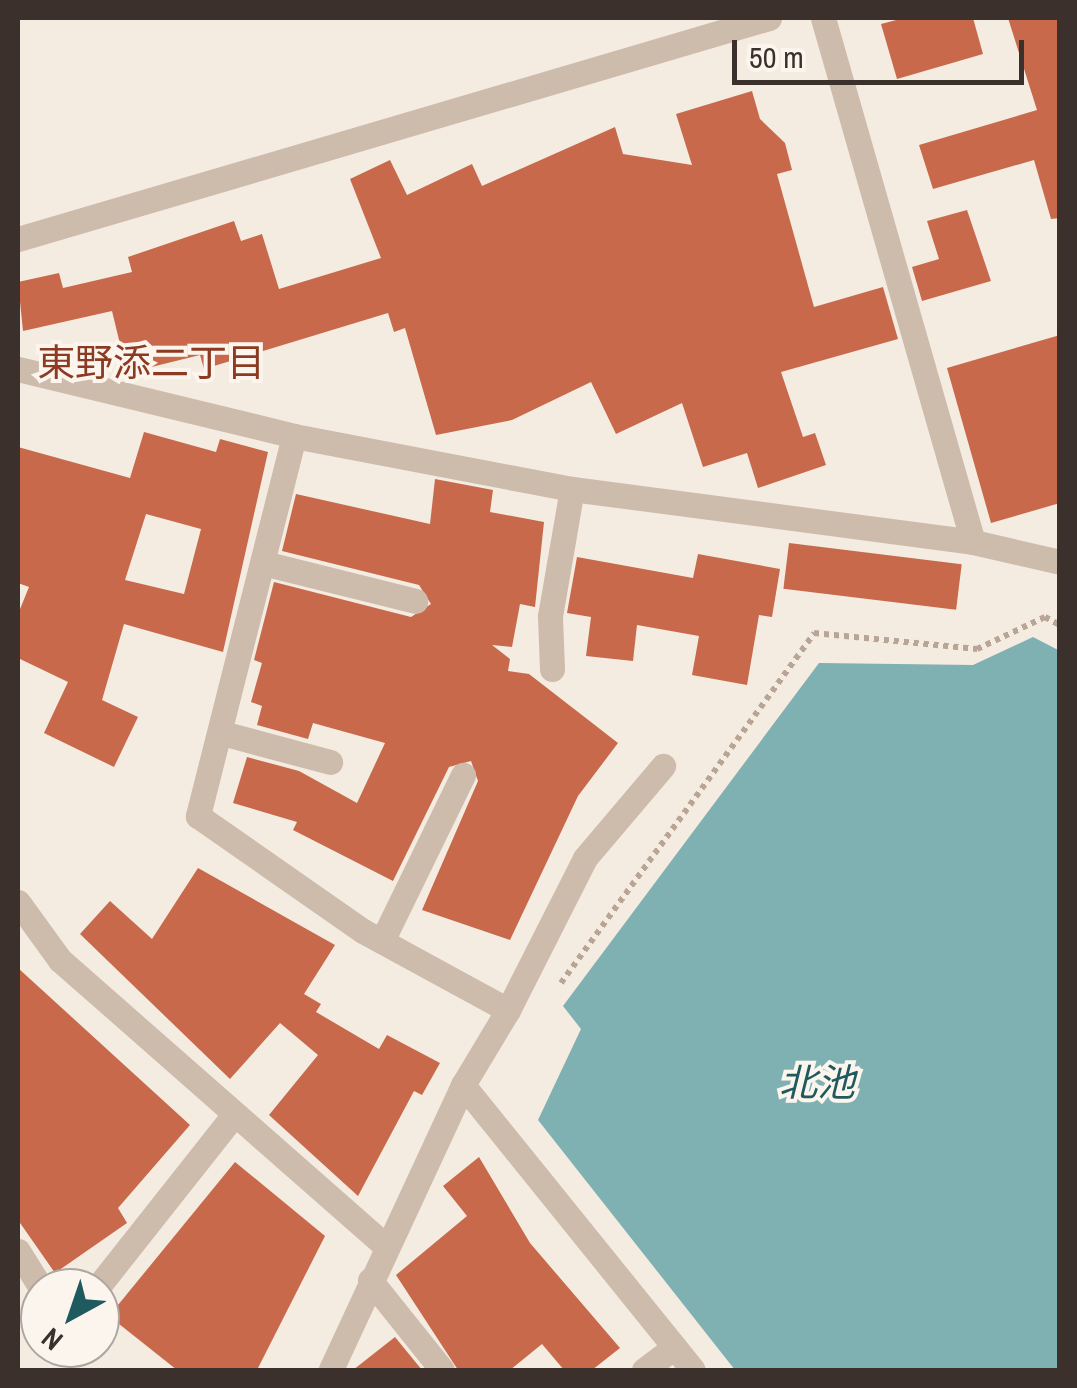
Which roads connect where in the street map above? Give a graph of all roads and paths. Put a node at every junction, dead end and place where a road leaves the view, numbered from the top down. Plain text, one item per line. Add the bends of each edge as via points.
1 (769, 18) edge
2 (823, 18) edge
3 (18, 239) edge
4 (18, 369) edge
5 (294, 436) junction
6 (572, 489) junction
7 (973, 542) junction
8 (263, 562) junction
9 (1060, 562) edge
10 (415, 601) dead end
11 (1060, 625) edge
12 (552, 669) dead end
13 (222, 733) junction
14 (330, 762) dead end
15 (662, 766) dead end
16 (462, 775) dead end
17 (18, 902) edge
18 (382, 940) junction
19 (561, 984) dead end
20 (508, 1010) junction
21 (462, 1085) junction
22 (232, 1117) junction
23 (384, 1246) junction
24 (113, 1268) edge
25 (370, 1280) junction
26 (674, 1347) junction
27 (331, 1370) edge
28 (442, 1370) edge
29 (644, 1370) edge
30 (693, 1370) edge

1 - 3 street
2 - 7 street
4 - 5 street
5 - 6 street
5 - 8 street
6 - 7 street
6 - 12 street via 550,616
7 - 9 street
8 - 10 street
8 - 13 street
11 - 19 path via 1045,618 977,649 814,633
13 - 14 street
13 - 18 street via 198,816
15 - 20 street via 585,858
16 - 18 street
17 - 22 street via 60,960
18 - 20 street
20 - 21 street
21 - 23 street
21 - 26 street
22 - 23 street
22 - 24 street
23 - 25 street
25 - 27 street
25 - 28 street
26 - 29 street
26 - 30 street

